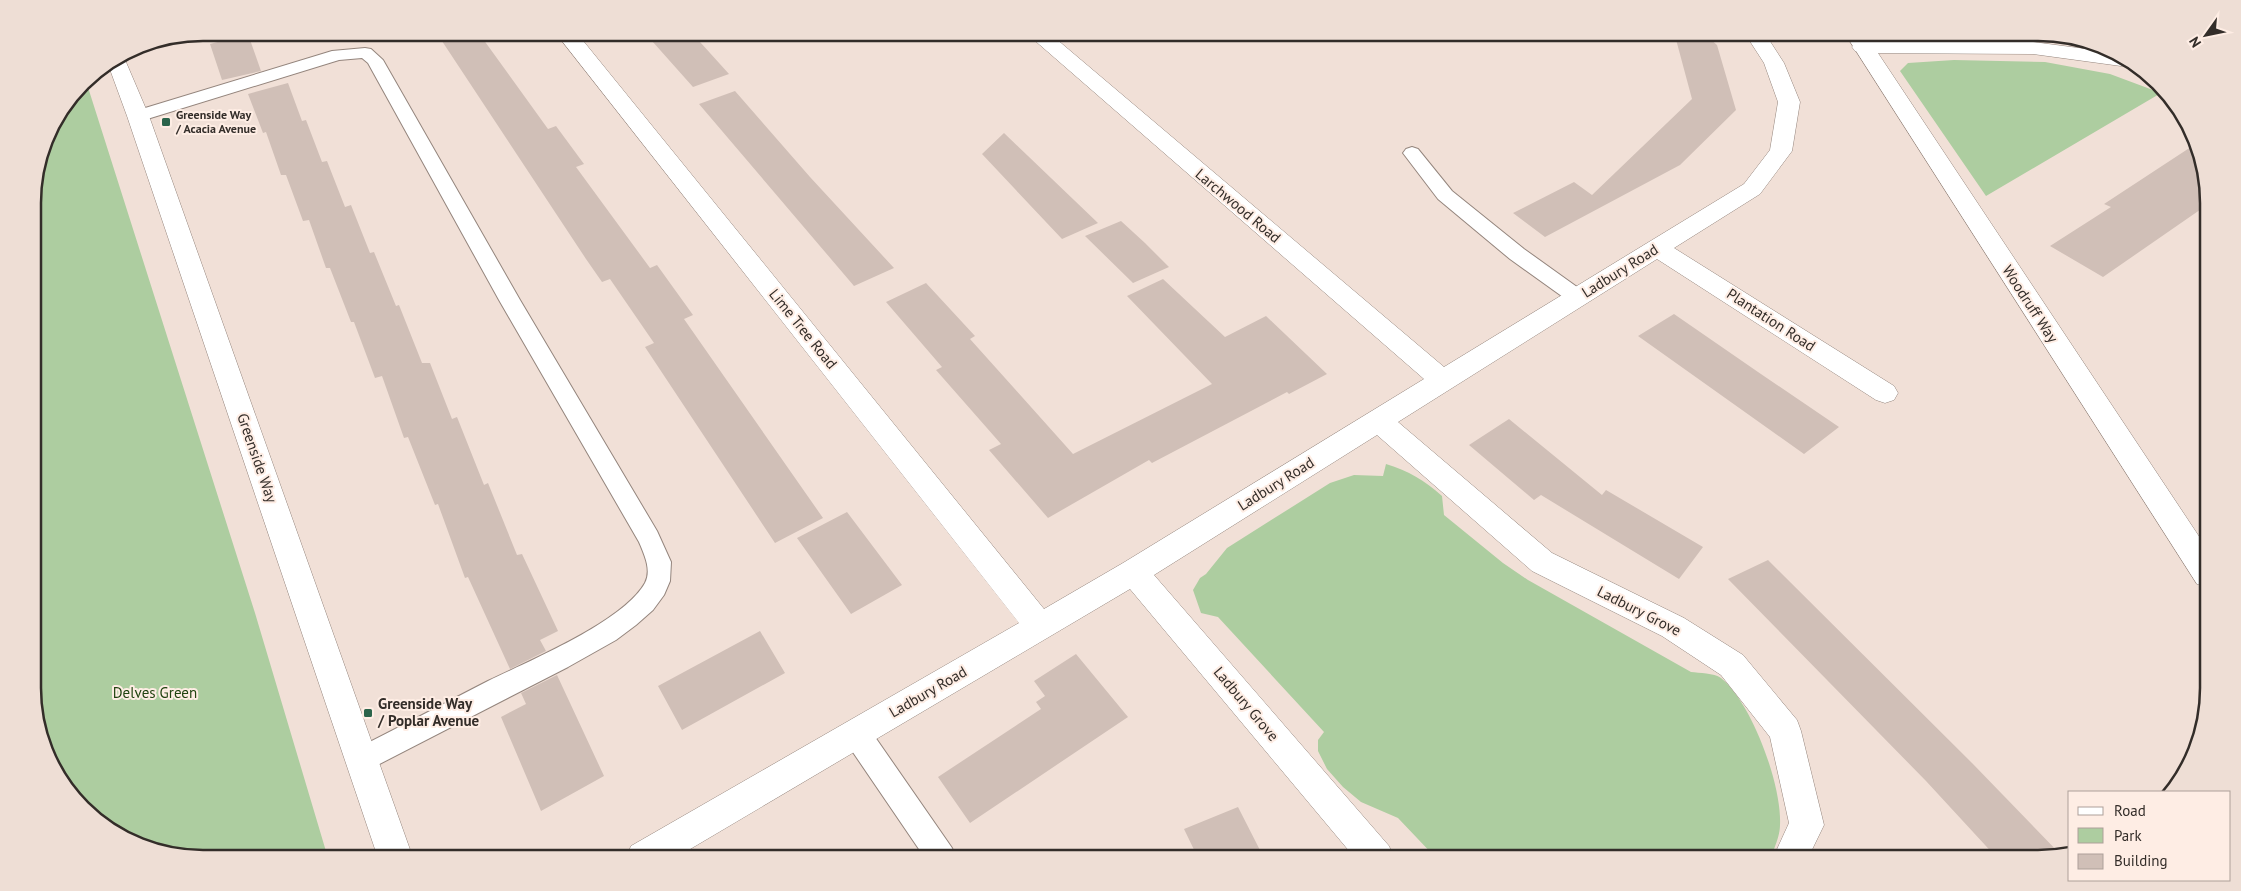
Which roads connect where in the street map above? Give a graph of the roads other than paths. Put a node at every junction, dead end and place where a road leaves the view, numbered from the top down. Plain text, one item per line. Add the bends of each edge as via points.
1 (1760, 41) edge
2 (1859, 41) edge
3 (2035, 41) edge
4 (573, 42) edge
5 (1045, 42) edge
6 (2109, 58) edge
7 (118, 65) edge
8 (138, 116) junction
9 (1412, 153) dead end
10 (1657, 248) junction
11 (1577, 297) junction
12 (1442, 380) junction
13 (1885, 393) dead end
14 (1378, 420) junction
15 (2200, 563) edge
16 (1134, 572) junction
17 (1040, 626) junction
18 (856, 733) junction
19 (362, 760) junction
20 (1370, 849) edge
21 (1794, 849) edge
22 (393, 850) edge
23 (656, 850) edge
24 (936, 850) edge

1 - 10 street, Ladbury Road via 1774,63 1789,102 1781,151 1752,189
2 - 15 street, Woodruff Way
3 - 6 street
4 - 17 street, Lime Tree Road
5 - 12 street, Larchwood Road
7 - 8 street, Greenside Way
8 - 19 street, Greenside Way
8 - 19 lane via 338,54 365,53 375,60 496,279 649,538 661,564 655,588 639,607 612,628 574,651
9 - 11 lane via 1445,194 1517,254
10 - 11 street, Ladbury Road
10 - 13 street, Plantation Road
11 - 12 street, Ladbury Road
12 - 14 street, Ladbury Road
14 - 16 street, Ladbury Road
14 - 21 street, Ladbury Grove via 1542,562 1673,627 1732,665 1785,731 1807,824
16 - 17 street, Ladbury Road
16 - 20 street, Ladbury Grove
17 - 18 street, Ladbury Road
18 - 23 street, Ladbury Road
18 - 24 lane
19 - 22 street, Greenside Way

